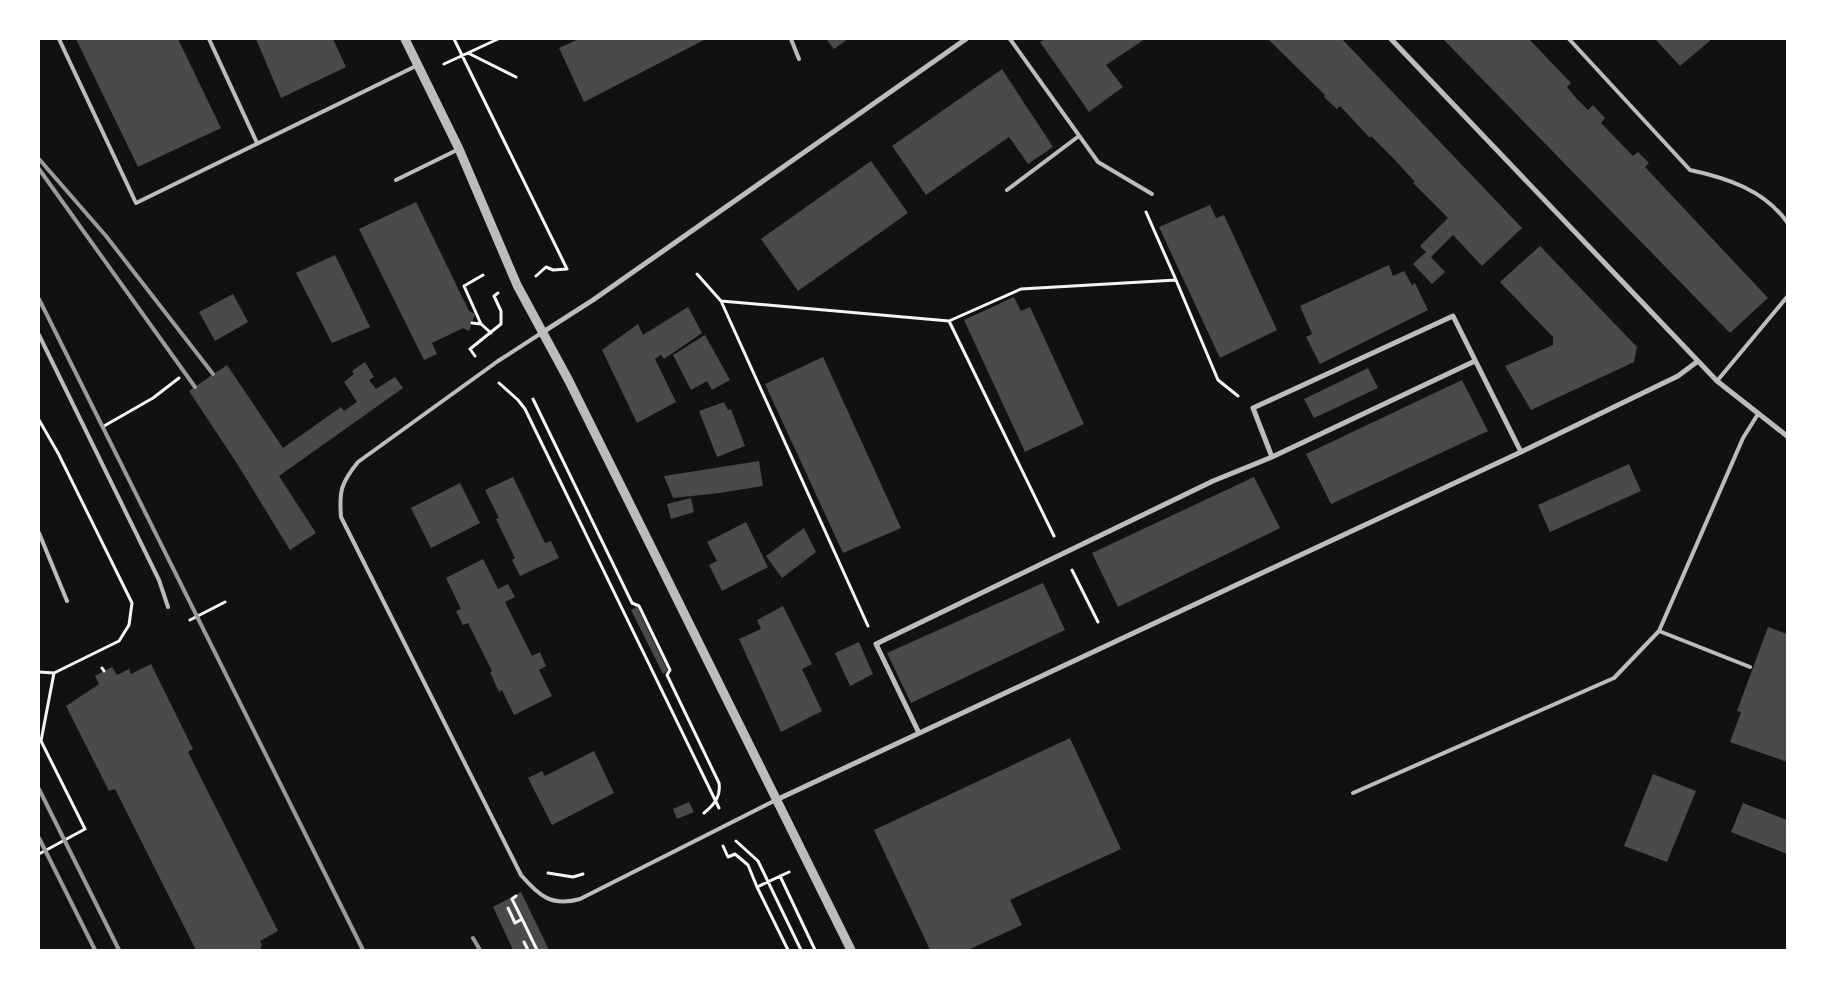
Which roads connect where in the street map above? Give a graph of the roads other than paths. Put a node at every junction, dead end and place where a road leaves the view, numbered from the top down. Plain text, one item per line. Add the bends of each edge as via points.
1 (59, 39) edge
2 (210, 39) edge
3 (405, 39) edge
4 (791, 39) edge
5 (966, 39) edge
6 (1010, 39) edge
7 (1391, 39) edge
8 (1568, 39) edge
9 (799, 59) dead end
10 (418, 65) junction
11 (1079, 136) junction
12 (257, 143) junction
13 (459, 149) junction
14 (396, 180) dead end
15 (1007, 190) dead end
16 (1152, 194) dead end
17 (1787, 222) edge
18 (1787, 297) edge
19 (543, 332) junction
20 (39, 335) edge
21 (1476, 361) junction
22 (1698, 361) junction
23 (1717, 380) junction
24 (1758, 414) junction
25 (1787, 436) edge
26 (1522, 452) junction
27 (1272, 457) junction
28 (39, 534) edge
29 (67, 601) dead end
30 (168, 607) dead end
31 (1659, 631) junction
32 (1750, 667) dead end
33 (919, 733) junction
34 (1353, 793) dead end
35 (776, 800) junction
36 (851, 950) edge

1 - 12 lane via 136,203
2 - 12 lane
3 - 10 street
4 - 9 lane
5 - 19 street
6 - 11 lane
7 - 22 street
8 - 17 lane via 1690,170 1718,176 1754,191
10 - 12 lane
10 - 13 street
11 - 15 lane
11 - 16 lane via 1098,162
13 - 14 lane
13 - 19 street via 517,285
18 - 23 lane
19 - 35 street
19 - 35 lane via 358,462 339,495 341,517 521,875 551,901 564,904 580,899
20 - 30 lane via 159,580
21 - 26 street
21 - 27 street
21 - 27 street via 1453,316 1253,408
22 - 23 street
22 - 26 street via 1678,376
23 - 24 street
24 - 25 street
24 - 31 lane via 1743,438
26 - 33 street
27 - 33 street via 1062,552 876,644
28 - 29 lane
31 - 32 lane
31 - 34 lane via 1614,678
33 - 35 street
35 - 36 street

